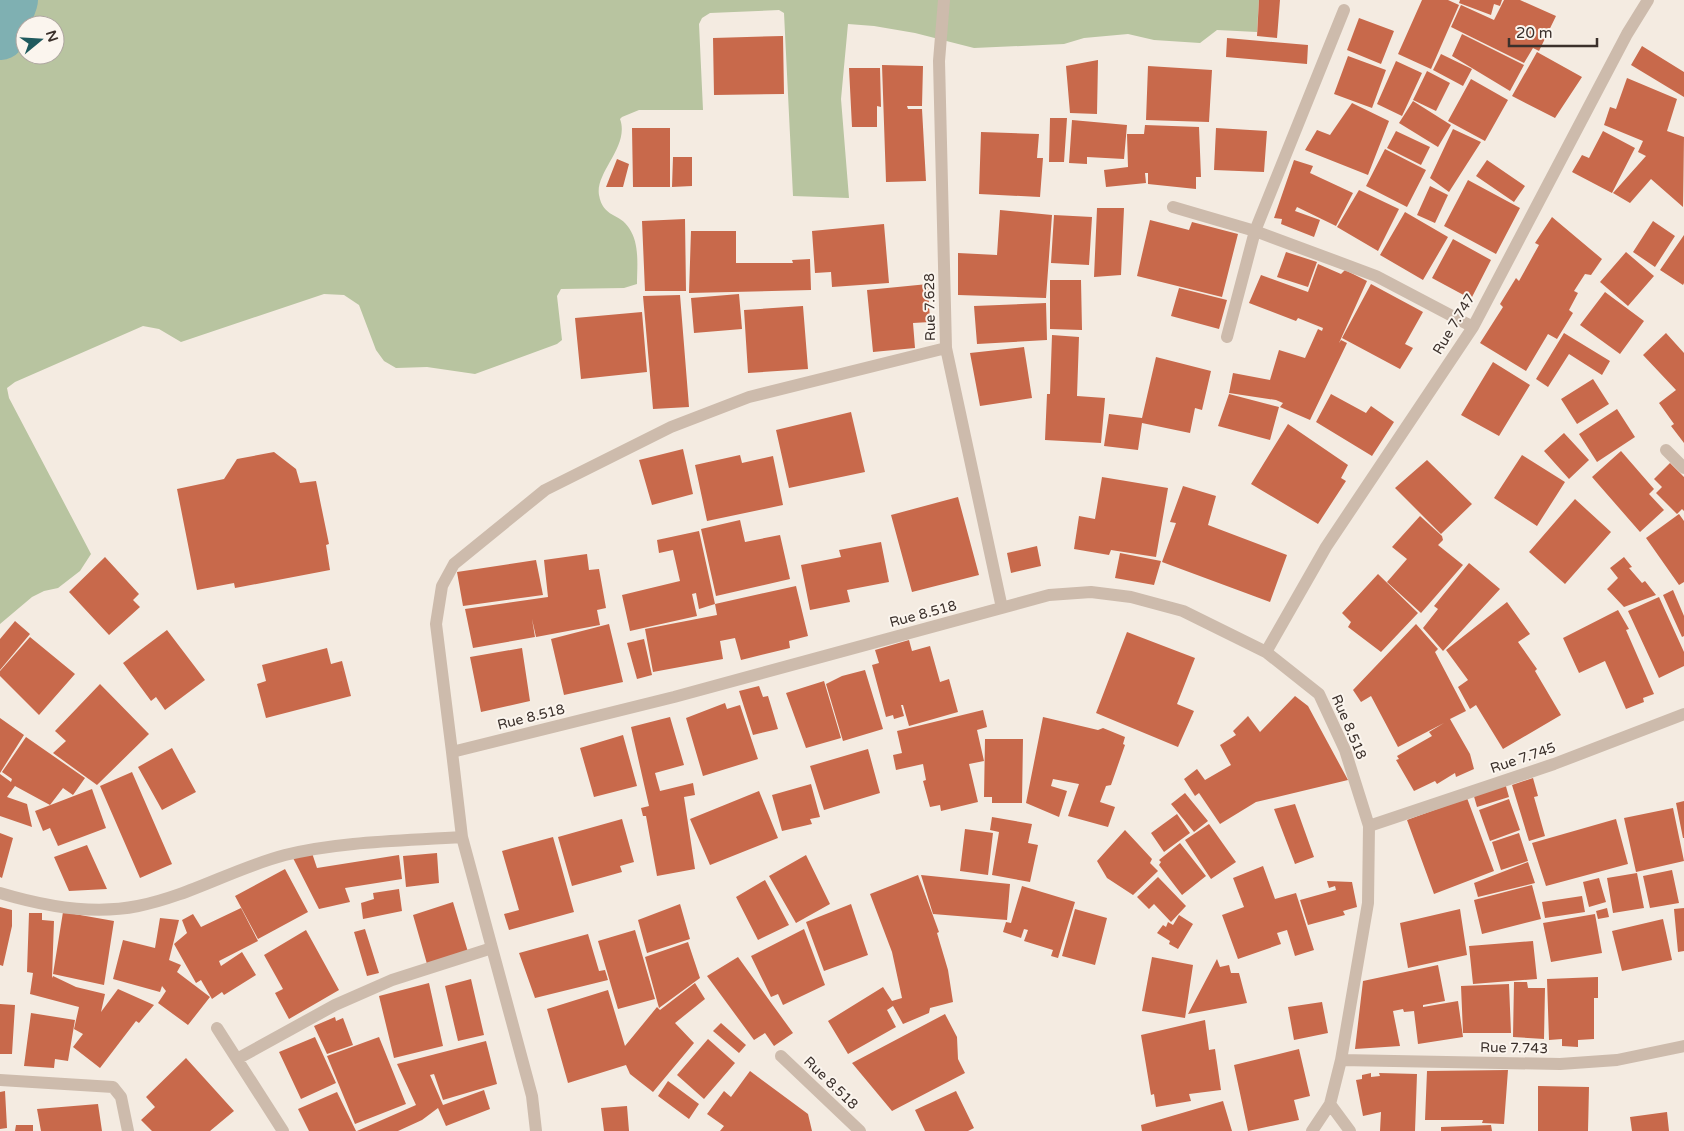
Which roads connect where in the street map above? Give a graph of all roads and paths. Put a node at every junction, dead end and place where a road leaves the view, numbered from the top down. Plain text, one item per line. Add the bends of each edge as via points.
1 (944, 0) edge
2 (1648, 0) edge
3 (1344, 10) dead end
4 (1173, 207) dead end
5 (1255, 231) junction
6 (1473, 327) junction
7 (1227, 337) dead end
8 (946, 348) junction
9 (1666, 450) dead end
10 (1684, 468) edge
11 (1002, 608) junction
12 (1266, 652) junction
13 (1684, 714) edge
14 (452, 752) junction
15 (1369, 826) junction
16 (462, 837) junction
17 (0, 894) edge
18 (492, 948) junction
19 (217, 1028) dead end
20 (1684, 1046) edge
21 (781, 1056) dead end
22 (237, 1059) junction
23 (1341, 1060) junction
24 (0, 1080) edge
25 (1330, 1104) junction
26 (128, 1131) edge
27 (283, 1131) edge
28 (536, 1131) edge
29 (860, 1131) edge
30 (1312, 1131) edge
31 (1350, 1131) edge

1 - 8 street, Rue 7.628 via 939,61
2 - 6 street, Rue 7.747 via 1622,43
3 - 5 street
4 - 5 street
5 - 6 street via 1376,276
5 - 7 street
6 - 12 street, Rue 7.747 via 1326,547
8 - 11 street, Rue 7.628
8 - 14 street via 749,397 671,427 546,490 454,564 442,586 436,624
9 - 10 street
11 - 12 street, Rue 8.518 via 1049,595 1091,592 1131,597 1183,611
11 - 14 street, Rue 8.518 via 674,697
12 - 15 street, Rue 8.518 via 1319,694 1345,750
13 - 15 street, Rue 7.745 via 1554,764
14 - 16 street
15 - 23 street, Rue 8.518 via 1368,903
16 - 17 street via 317,848 284,855 140,906 106,910
16 - 18 street
18 - 22 street via 392,980 335,1005
18 - 28 street via 532,1096
19 - 22 street
20 - 23 street, Rue 7.743 via 1617,1060 1560,1064
21 - 29 street, Rue 8.518
22 - 27 street
23 - 25 street, Rue 8.518
24 - 26 street via 113,1087 121,1097
25 - 30 street, Rue 8.518
25 - 31 street

